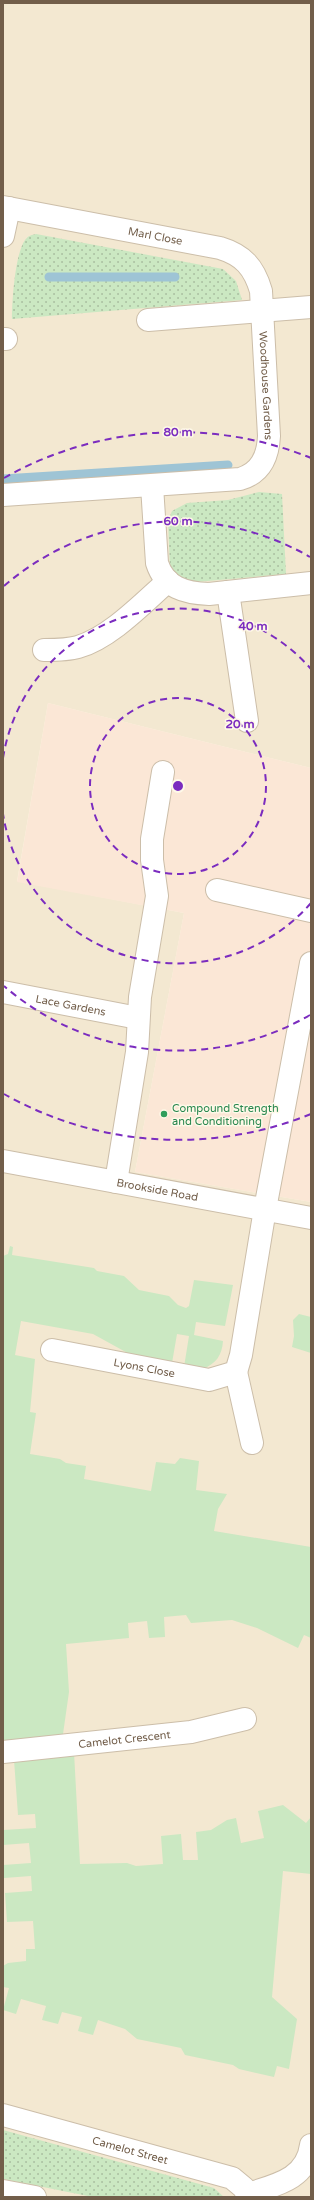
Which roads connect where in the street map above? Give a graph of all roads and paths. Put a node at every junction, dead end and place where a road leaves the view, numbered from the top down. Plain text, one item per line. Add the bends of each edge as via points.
1 (6, 207) edge
2 (3, 236) edge
3 (310, 307) edge
4 (263, 311) junction
5 (148, 320) dead end
6 (152, 486) junction
7 (3, 494) edge
8 (168, 581) junction
9 (311, 583) edge
10 (228, 592) junction
11 (44, 650) dead end
12 (247, 721) dead end
13 (163, 772) dead end
14 (217, 890) dead end
15 (311, 911) edge
16 (311, 963) edge
17 (3, 992) edge
18 (138, 1018) junction
19 (3, 1161) edge
20 (116, 1182) junction
21 (265, 1209) junction
22 (311, 1218) edge
23 (52, 1350) dead end
24 (236, 1372) junction
25 (252, 1443) dead end
26 (245, 1719) dead end
27 (3, 1752) edge
28 (3, 2115) edge
29 (311, 2145) edge
30 (3, 2190) edge
31 (248, 2196) edge
32 (35, 2197) edge

1 - 2 street, Marl Close
1 - 4 street, Marl Close via 234,252 243,258 257,276
3 - 4 street
4 - 5 street
4 - 6 street, Woodhouse Gardens via 269,436 264,461 254,473 240,479
6 - 7 street, Woodhouse Gardens
6 - 8 street via 157,563 160,572
8 - 10 street via 182,591 194,594
8 - 11 street via 120,624 100,636 78,648
9 - 10 street
10 - 12 street
13 - 18 street via 152,839 157,896
14 - 15 street
16 - 21 street
17 - 18 street, Lace Gardens
18 - 20 street via 137,1052
19 - 20 street, Brookside Road
20 - 21 street, Brookside Road
21 - 22 street, Brookside Road
21 - 24 street
23 - 24 street, Lyons Close via 209,1380
24 - 25 street
26 - 27 street, Camelot Crescent via 191,1732
28 - 31 street, Camelot Street via 232,2178 244,2188
29 - 31 street via 302,2170 289,2180
30 - 32 street

